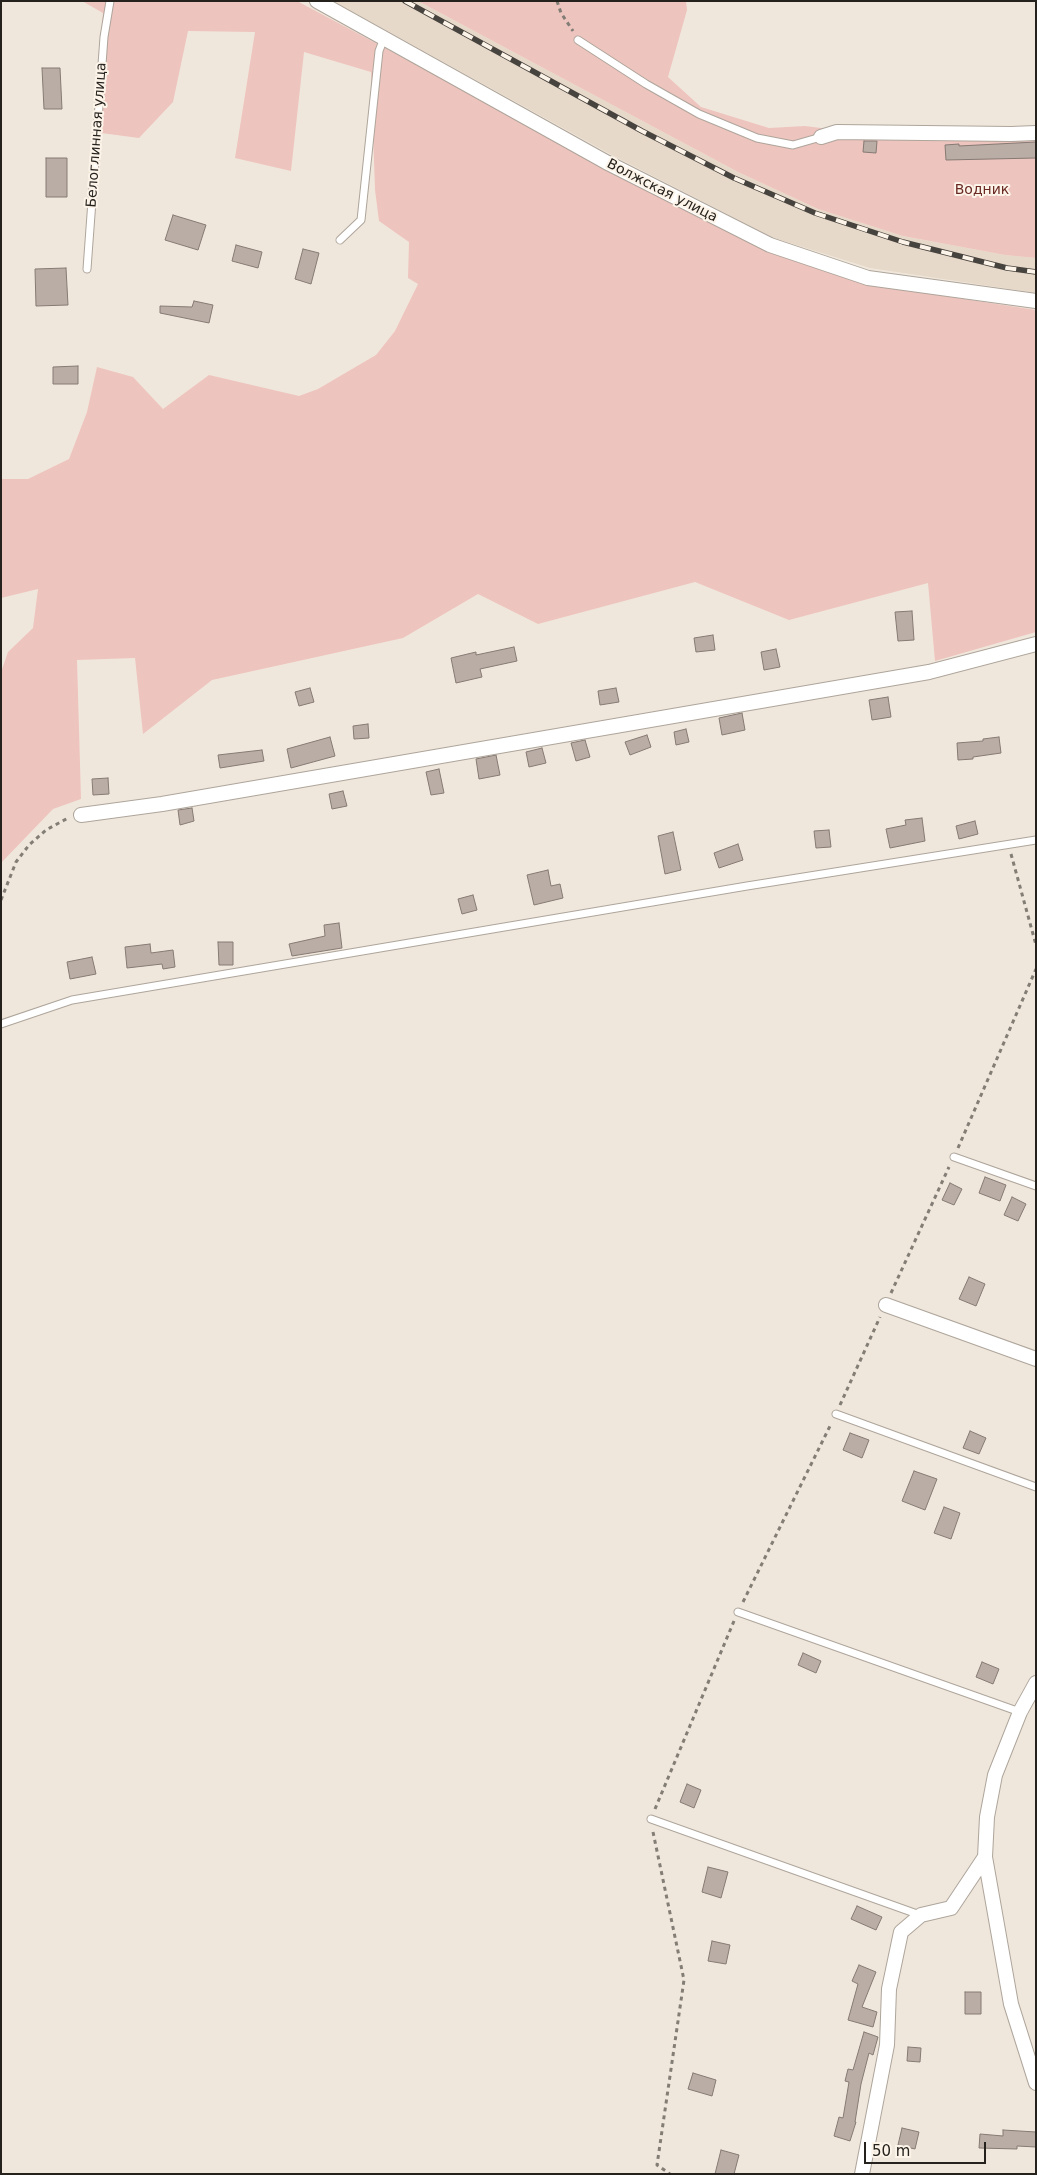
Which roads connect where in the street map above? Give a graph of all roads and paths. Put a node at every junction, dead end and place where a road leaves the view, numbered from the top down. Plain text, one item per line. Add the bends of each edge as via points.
1 (110, 1) edge
2 (317, 1) edge
3 (557, 1) edge
4 (384, 38) junction
5 (578, 40) joint
6 (1036, 133) edge
7 (821, 137) joint
8 (340, 240) dead end
9 (87, 269) dead end
10 (1036, 301) edge
11 (1036, 644) edge
12 (82, 815) joint
13 (1036, 840) edge
14 (1008, 844) junction
15 (1, 900) edge
16 (1036, 945) edge
17 (1036, 970) edge
18 (1, 1024) edge
19 (954, 1157) junction
20 (1036, 1186) edge
21 (886, 1305) junction
22 (1036, 1359) edge
23 (836, 1414) junction
24 (1036, 1487) edge
25 (738, 1612) junction
26 (1035, 1686) edge
27 (1020, 1712) junction
28 (651, 1819) junction
29 (985, 1856) junction
30 (921, 1915) junction
31 (1036, 2083) edge
32 (670, 2174) edge
33 (862, 2174) edge

1 - 9 lane, Белоглинная улица via 104,37
2 - 4 street, Волжская улица
3 - 5 path
4 - 8 lane via 379,51 361,220
4 - 10 street, Волжская улица via 606,162 770,245 868,278
5 - 7 lane via 699,114 757,138 793,145
6 - 7 street via 837,132
11 - 12 street via 929,672
12 - 15 path via 46,830 29,845 16,862
13 - 14 lane
14 - 16 path
14 - 18 lane via 72,1000
17 - 19 path
19 - 20 lane
19 - 21 path
21 - 22 street
21 - 23 path
23 - 24 lane
23 - 25 path
25 - 27 lane
25 - 28 path
26 - 27 street
27 - 29 street via 995,1776 987,1817
28 - 30 lane
28 - 32 path via 684,1980 657,2165
29 - 30 street via 951,1908
29 - 31 street via 1011,2004
30 - 33 street via 901,1932 889,1989 887,2045

